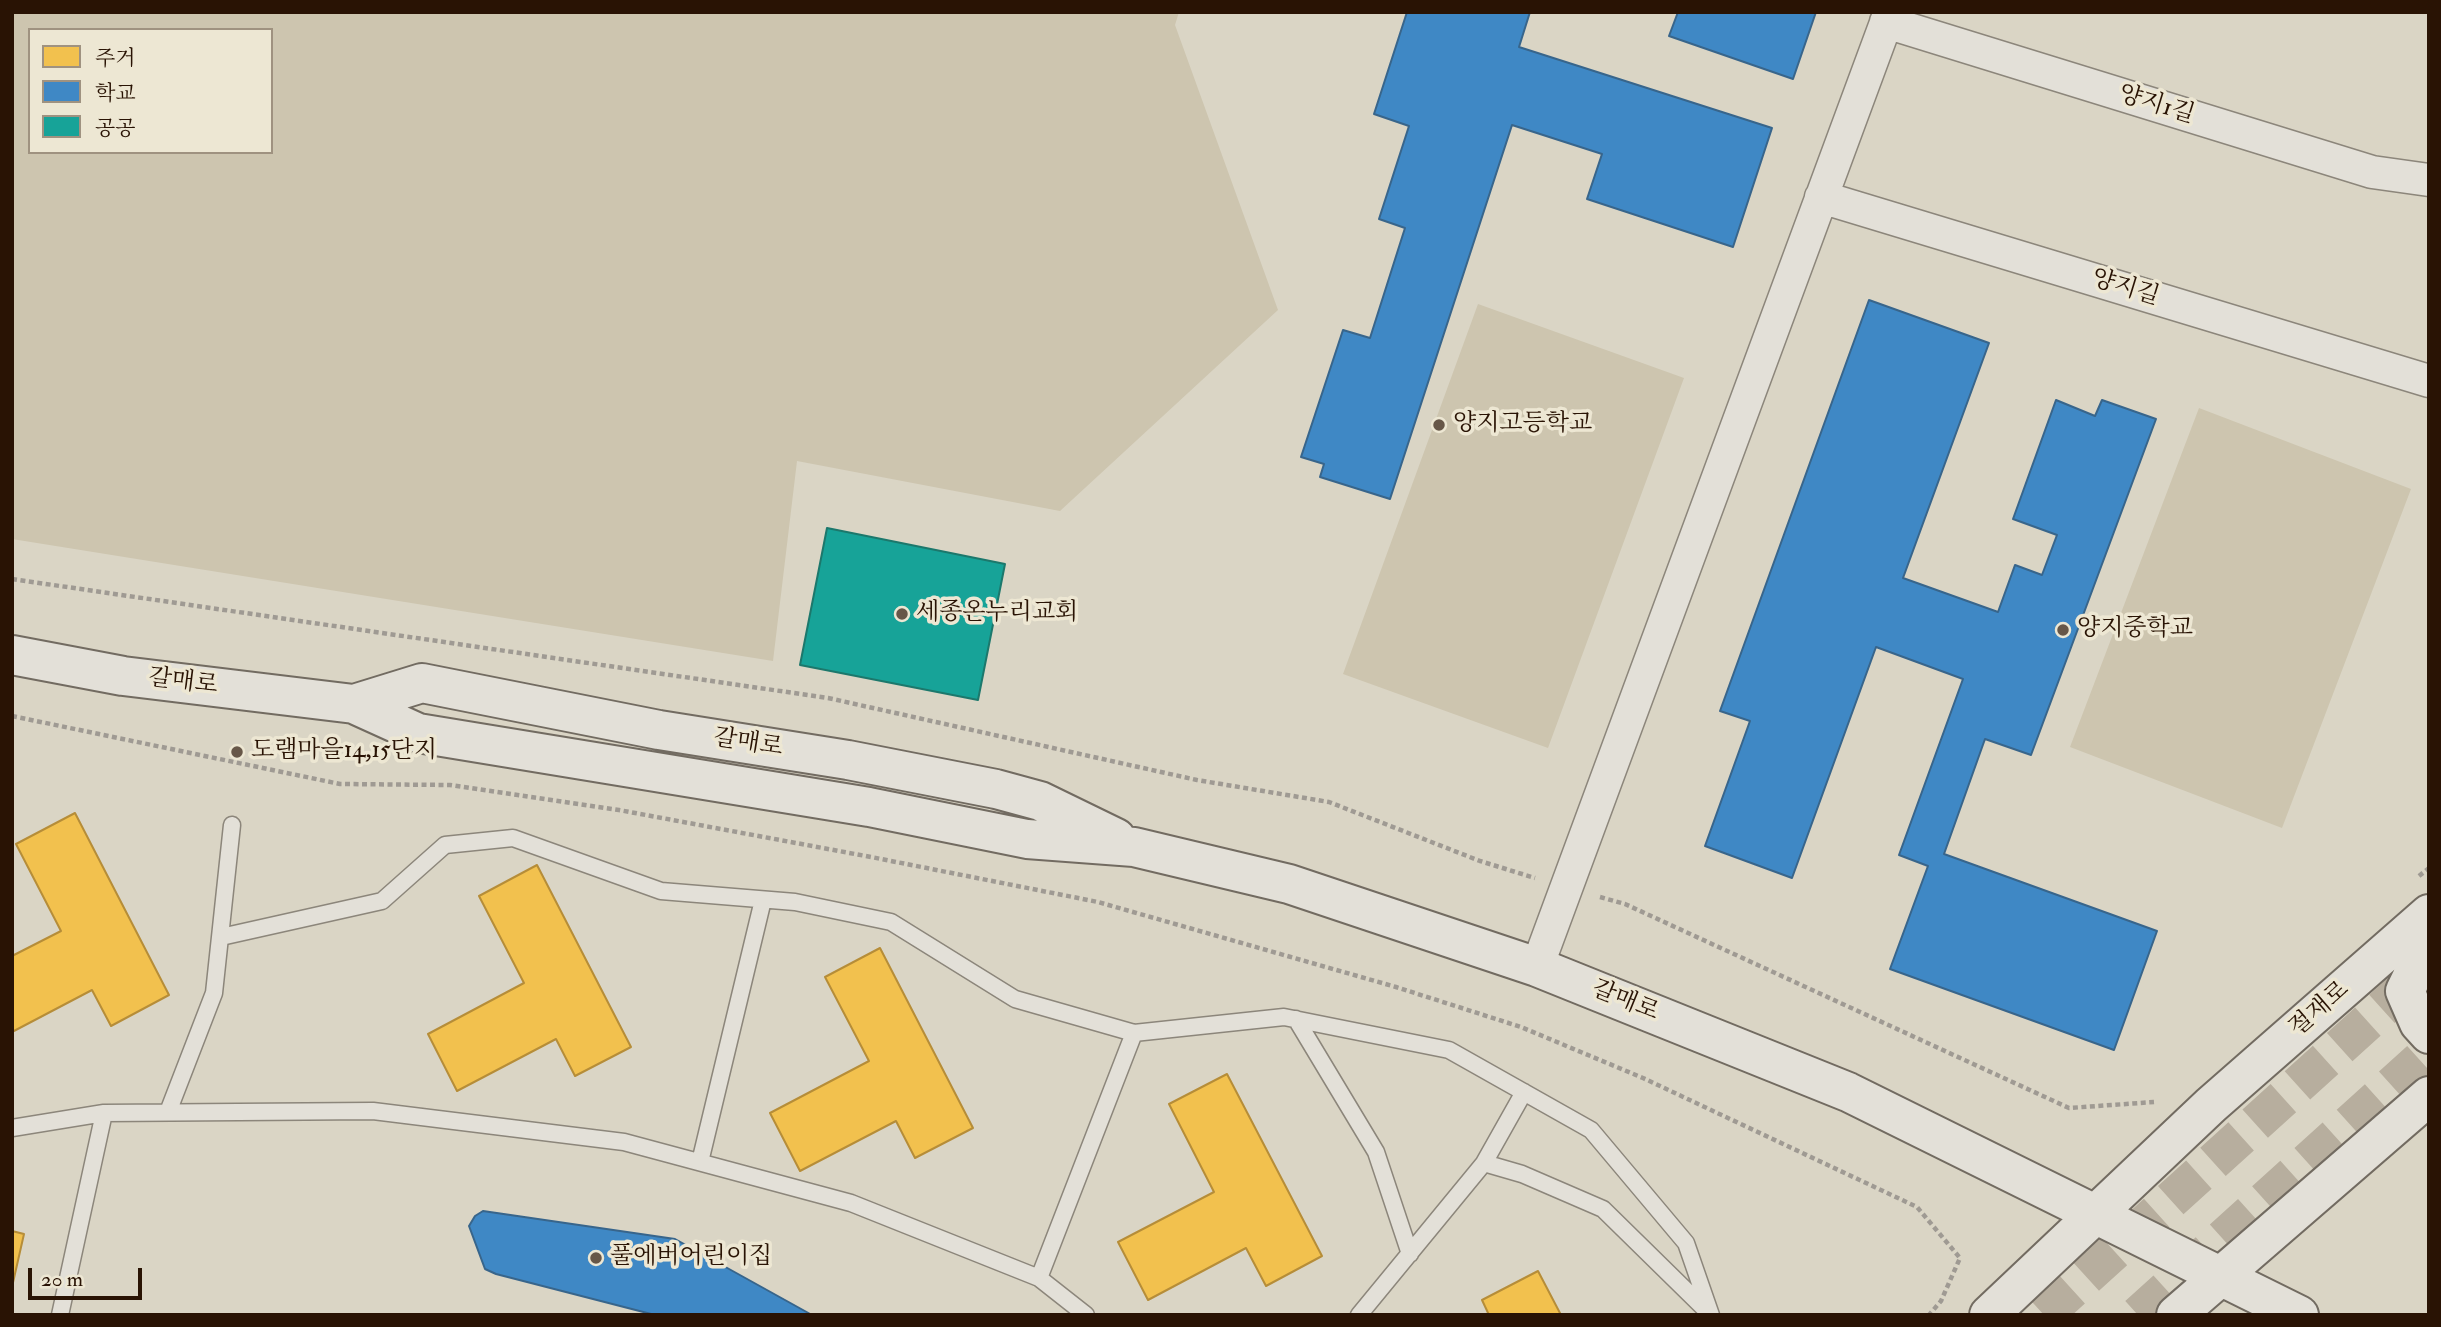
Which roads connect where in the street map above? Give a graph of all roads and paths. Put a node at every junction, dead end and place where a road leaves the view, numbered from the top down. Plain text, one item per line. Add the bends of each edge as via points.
1 (1888, 17) edge
2 (2429, 180) edge
3 (1821, 197) junction
4 (2429, 381) edge
5 (12, 579) edge
6 (12, 655) edge
7 (12, 716) edge
8 (232, 825) dead end
9 (2429, 868) edge
10 (1566, 887) junction
11 (763, 900) junction
12 (2418, 900) edge
13 (221, 937) junction
14 (2429, 942) edge
15 (1536, 967) junction
16 (1296, 1019) junction
17 (1135, 1033) junction
18 (2429, 1034) edge
19 (1524, 1092) junction
20 (2161, 1096) dead end
21 (2429, 1096) edge
22 (168, 1112) junction
23 (104, 1113) junction
24 (12, 1128) edge
25 (700, 1163) junction
26 (1483, 1163) junction
27 (2095, 1212) junction
28 (1410, 1254) junction
29 (2218, 1276) junction
30 (1038, 1278) junction
31 (1067, 1300) junction
32 (1992, 1312) edge
33 (60, 1315) edge
34 (1058, 1315) edge
35 (1086, 1315) edge
36 (1359, 1315) edge
37 (1711, 1315) edge
38 (1929, 1315) edge
39 (2176, 1315) edge
40 (2299, 1315) edge

1 - 2 street, 양지1길 via 2372,172
1 - 3 street
3 - 4 street, 양지길
3 - 10 street
5 - 10 path via 828,698 1197,780 1329,803 1480,861
6 - 15 street, 갈매로 via 123,676 354,704 422,683 659,730 848,760 1040,800 1134,847 1289,884
7 - 38 path via 340,784 450,785 619,810 871,857 1098,902 1396,987 1521,1027 1631,1073 1917,1207 1960,1258 1941,1301
8 - 13 lane
9 - 12 path
10 - 15 street
10 - 20 path via 1625,904 2068,1108 2151,1105
11 - 13 lane via 661,891 513,838 445,845 382,901
11 - 17 lane via 891,922 1015,999
11 - 25 lane
12 - 27 street, 절재로 via 2211,1105
13 - 22 lane via 214,993
14 - 18 street via 2405,991
15 - 27 street, 갈매로 via 1848,1092
16 - 17 lane
16 - 19 lane via 1448,1050
16 - 28 lane via 1376,1152
17 - 30 lane
19 - 26 lane
19 - 37 lane via 1591,1130 1686,1243
21 - 29 street
22 - 23 lane
22 - 25 lane via 373,1111 624,1142
23 - 24 lane
23 - 33 lane
25 - 30 lane via 851,1203
26 - 28 lane
26 - 37 lane via 1522,1174 1603,1209
27 - 29 street, 갈매로
27 - 32 street, 절재로
28 - 36 lane
29 - 39 street
29 - 40 street
30 - 31 lane
31 - 34 lane
31 - 35 lane

